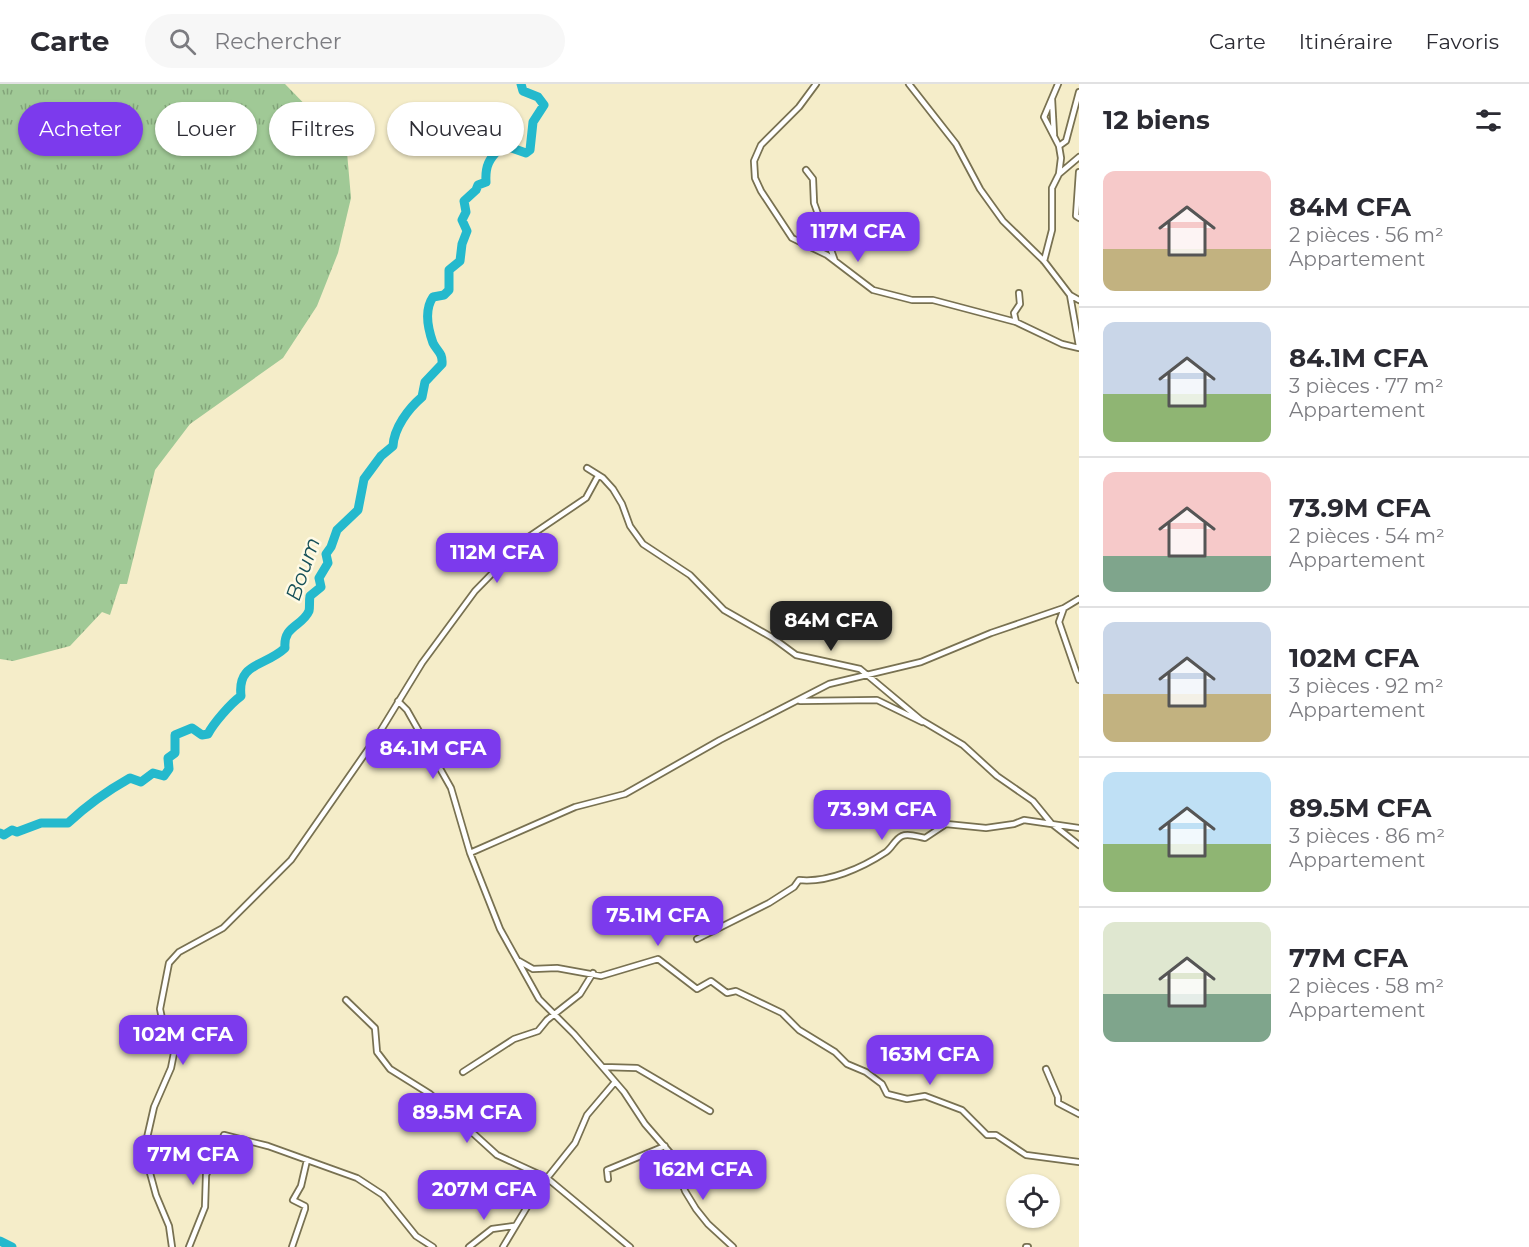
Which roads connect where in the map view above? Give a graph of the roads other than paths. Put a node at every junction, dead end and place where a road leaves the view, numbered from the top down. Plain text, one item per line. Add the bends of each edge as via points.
1 (816, 84) edge
2 (909, 84) edge
3 (1058, 84) edge
4 (1079, 92) edge
5 (1052, 97) junction
6 (1054, 138) junction
7 (1059, 146) junction
8 (1079, 158) edge
9 (806, 170) dead end
10 (1079, 172) edge
11 (1059, 174) junction
12 (1079, 218) edge
13 (835, 261) junction
14 (1044, 261) junction
15 (1019, 293) dead end
16 (1070, 296) junction
17 (1079, 300) edge
18 (1017, 322) junction
19 (1079, 347) edge
20 (586, 468) dead end
21 (598, 476) junction
22 (1079, 599) edge
23 (1064, 608) junction
24 (1050, 613) junction
25 (1060, 617) junction
26 (867, 676) junction
27 (1079, 680) edge
28 (398, 701) junction
29 (793, 703) junction
30 (925, 722) junction
31 (1051, 823) junction
32 (1079, 828) edge
33 (1079, 845) edge
34 (470, 853) junction
35 (697, 939) dead end
36 (519, 961) junction
37 (593, 973) junction
38 (346, 1000) dead end
39 (555, 1015) junction
40 (603, 1067) junction
41 (1046, 1069) dead end
42 (463, 1072) dead end
43 (615, 1082) junction
44 (710, 1111) dead end
45 (1079, 1114) edge
46 (665, 1146) junction
47 (307, 1160) junction
48 (1079, 1162) edge
49 (546, 1178) junction
50 (608, 1179) dead end
51 (514, 1226) junction
52 (431, 1246) edge
53 (172, 1247) edge
54 (189, 1247) edge
55 (292, 1247) edge
56 (469, 1247) edge
57 (503, 1247) edge
58 (630, 1247) edge
59 (733, 1247) edge

1 - 13 street via 761,145 753,170 765,200 792,238
2 - 14 street via 956,144 1003,221
3 - 5 street
4 - 7 street via 1066,141
5 - 6 street
5 - 6 street via 1044,117
6 - 7 street
7 - 11 street
8 - 11 street
9 - 13 street via 813,179 814,202
10 - 12 street via 1075,206
11 - 14 street via 1052,188 1052,230
13 - 18 street via 864,285 891,296 933,300
14 - 16 street
15 - 18 street via 1020,304 1014,313
16 - 17 street
16 - 19 street
18 - 19 street via 1062,344
20 - 21 street
21 - 26 street via 613,489 630,526 644,544 690,575 724,609 796,655 860,669
21 - 28 street via 586,498 527,538 475,591
22 - 23 street
23 - 24 street
23 - 25 street
24 - 25 street
24 - 26 street via 921,662
25 - 27 street via 1060,628
26 - 29 street via 829,684
26 - 30 street
28 - 34 street via 407,710 451,788
28 - 53 street via 291,860 223,928 178,952 169,963 160,1009 174,1053 154,1107 144,1151
29 - 30 street via 809,699 877,700 915,721
29 - 34 street via 625,794 575,807
30 - 31 street via 963,745 1033,801
31 - 32 street
31 - 33 street
31 - 35 street via 1024,820 986,828 946,824 925,838 902,836 888,851 860,867 820,880 799,880 769,903
34 - 36 street via 500,929
36 - 37 street via 533,969
36 - 39 street via 539,999
37 - 39 street via 580,994
37 - 48 street via 611,974 658,959 698,989 711,981 727,993 736,991 782,1013 799,1030 882,1084 887,1094 907,1099 925,1096 962,1110 987,1135 996,1136 1020,1153
38 - 49 street via 375,1028 377,1052 390,1069 430,1094 497,1155
39 - 40 street
39 - 42 street via 538,1031 514,1039
40 - 43 street
40 - 44 street via 637,1068
41 - 45 street via 1058,1103
43 - 46 street
43 - 49 street via 587,1114 575,1143
46 - 50 street via 607,1170
46 - 59 street via 692,1204
47 - 52 street via 345,1172 373,1187 416,1236
47 - 54 street via 224,1135 206,1175 205,1207
47 - 55 street via 293,1200 305,1209
49 - 51 street
49 - 58 street
51 - 56 street via 492,1229
51 - 57 street

